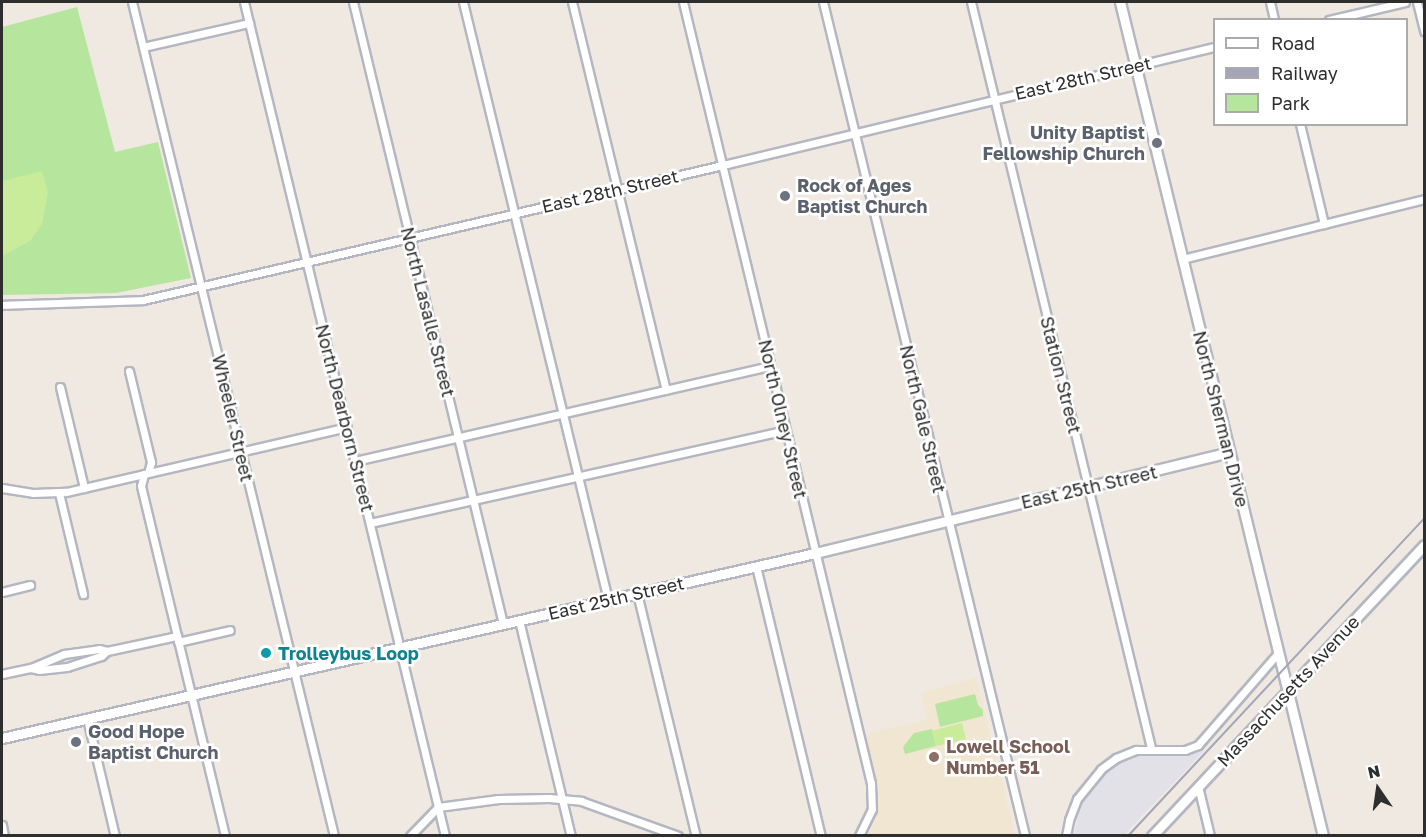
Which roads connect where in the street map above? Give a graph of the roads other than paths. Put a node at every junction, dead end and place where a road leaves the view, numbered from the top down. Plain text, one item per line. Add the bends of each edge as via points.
1 (132, 2) edge
2 (244, 2) edge
3 (354, 2) edge
4 (463, 2) edge
5 (573, 2) edge
6 (683, 2) edge
7 (823, 2) edge
8 (971, 2) edge
9 (1120, 2) edge
10 (1270, 2) edge
11 (1405, 2) edge
12 (1417, 2) edge
13 (1274, 18) edge
14 (1337, 18) edge
15 (249, 23) junction
16 (1425, 31) edge
17 (1213, 47) edge
18 (143, 48) junction
19 (1136, 65) junction
20 (994, 99) junction
21 (1300, 126) edge
22 (855, 134) junction
23 (722, 165) junction
24 (618, 189) junction
25 (1425, 199) edge
26 (514, 213) junction
27 (1324, 224) junction
28 (410, 237) junction
29 (1182, 259) junction
30 (307, 261) junction
31 (202, 286) junction
32 (2, 304) edge
33 (771, 366) junction
34 (129, 371) dead end
35 (60, 387) dead end
36 (666, 390) junction
37 (563, 414) junction
38 (347, 427) junction
39 (786, 430) junction
40 (459, 437) junction
41 (241, 451) junction
42 (1229, 452) junction
43 (355, 461) junction
44 (146, 473) junction
45 (578, 477) junction
46 (1088, 487) junction
47 (84, 488) junction
48 (5, 489) edge
49 (58, 493) junction
50 (474, 500) junction
51 (948, 521) junction
52 (370, 523) junction
53 (1425, 545) edge
54 (815, 553) junction
55 (756, 566) junction
56 (30, 585) dead end
57 (2, 592) edge
58 (637, 593) junction
59 (82, 594) dead end
60 (608, 600) junction
61 (519, 620) junction
62 (503, 624) junction
63 (230, 630) dead end
64 (177, 639) junction
65 (399, 646) junction
66 (107, 651) junction
67 (1278, 654) junction
68 (31, 668) junction
69 (294, 671) junction
70 (2, 674) edge
71 (1288, 691) junction
72 (190, 694) junction
73 (87, 718) junction
74 (2, 738) edge
75 (1151, 748) junction
76 (1198, 786) junction
77 (561, 798) junction
78 (438, 807) junction
79 (2, 825) edge
80 (4, 836) edge
81 (115, 836) edge
82 (225, 836) edge
83 (334, 836) edge
84 (410, 836) edge
85 (445, 836) edge
86 (571, 836) edge
87 (678, 836) edge
88 (696, 836) edge
89 (821, 836) edge
90 (859, 836) edge
91 (1025, 836) edge
92 (1066, 836) edge
93 (1152, 836) edge
94 (1210, 836) edge
95 (1323, 836) edge

1 - 18 street, Wheeler Street
2 - 15 street, North Dearborn Street
3 - 28 street, North Lasalle Street
4 - 26 street
5 - 24 street
6 - 23 street, North Olney Street
7 - 22 street, North Gale Street
8 - 20 street, Station Street
9 - 19 street, North Sherman Drive
10 - 13 street
11 - 14 street
12 - 16 street
15 - 18 street
15 - 30 street, North Dearborn Street
17 - 19 street, East 28th Street
18 - 31 street, Wheeler Street
19 - 20 street, East 28th Street
19 - 29 street, North Sherman Drive
20 - 22 street, East 28th Street
20 - 46 street, Station Street
21 - 27 street
22 - 23 street, East 28th Street
22 - 51 street, North Gale Street
23 - 24 street, East 28th Street
23 - 33 street, North Olney Street
24 - 26 street, East 28th Street
24 - 36 street
25 - 27 street
26 - 28 street, East 28th Street
26 - 37 street
27 - 29 street
28 - 30 street, East 28th Street
28 - 40 street, North Lasalle Street
29 - 42 street, North Sherman Drive
30 - 31 street, East 28th Street
30 - 38 street, North Dearborn Street
31 - 32 street, East 28th Street via 130,302
31 - 41 street, Wheeler Street
33 - 36 street
33 - 39 street, North Olney Street
34 - 44 street via 151,462
35 - 47 street
36 - 37 street
37 - 40 street
37 - 45 street
38 - 41 street
38 - 43 street, North Dearborn Street
39 - 45 street
39 - 54 street, North Olney Street
40 - 43 street
40 - 50 street, North Lasalle Street
41 - 44 street
41 - 69 street, Wheeler Street
42 - 46 street, East 25th Street
42 - 67 street, North Sherman Drive
43 - 52 street, North Dearborn Street
44 - 47 street
44 - 64 street via 141,486
45 - 50 street
45 - 60 street
46 - 51 street, East 25th Street
46 - 75 street, Station Street
47 - 49 street
48 - 49 street
49 - 59 street
50 - 52 street
50 - 62 street, North Lasalle Street
51 - 54 street, East 25th Street
51 - 91 street, North Gale Street
52 - 65 street, North Dearborn Street
53 - 71 street, Massachusetts Avenue
54 - 55 street, East 25th Street
54 - 90 street, North Olney Street via 872,787 870,814
55 - 58 street, East 25th Street
55 - 89 street
56 - 57 street
58 - 60 street, East 25th Street
58 - 88 street
60 - 61 street, East 25th Street
61 - 62 street, East 25th Street
61 - 77 street
62 - 65 street, East 25th Street
63 - 64 street
64 - 66 street
64 - 72 street
65 - 69 street, East 25th Street
65 - 78 street, North Dearborn Street
66 - 68 street via 64,654
66 - 68 street via 67,667
67 - 71 street, North Sherman Drive
67 - 75 street via 1194,747
68 - 70 street
69 - 72 street, East 25th Street
69 - 83 street, Wheeler Street
71 - 76 street, Massachusetts Avenue
71 - 95 street, North Sherman Drive
72 - 73 street, East 25th Street
72 - 82 street
73 - 74 street, East 25th Street
73 - 81 street
75 - 92 street via 1116,758 1092,778 1072,809
76 - 93 street, Massachusetts Avenue
76 - 94 street
77 - 78 street via 498,799
77 - 86 street
77 - 87 street via 580,801
78 - 84 street
78 - 85 street, North Dearborn Street
79 - 80 street

